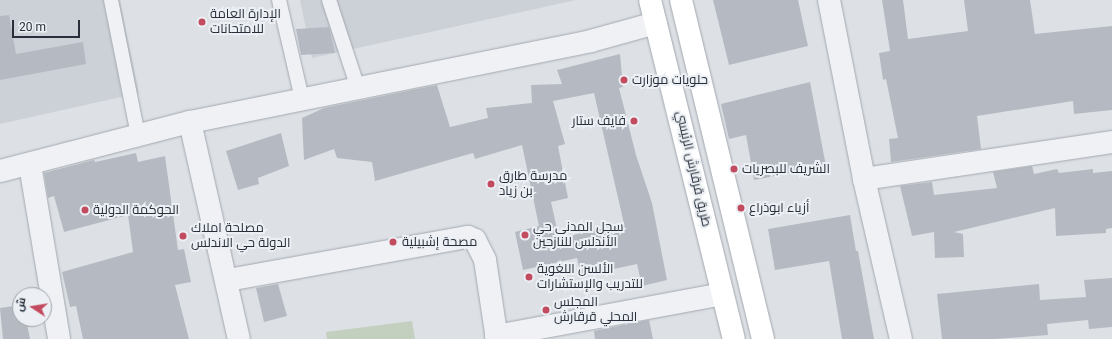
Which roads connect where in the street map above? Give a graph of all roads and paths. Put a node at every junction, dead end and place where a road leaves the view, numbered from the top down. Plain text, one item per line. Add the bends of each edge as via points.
1 (111, 0) edge
2 (279, 0) edge
3 (329, 0) edge
4 (650, 0) edge
5 (681, 0) edge
6 (829, 0) edge
7 (656, 23) junction
8 (358, 88) junction
9 (302, 99) junction
10 (190, 122) junction
11 (138, 135) junction
12 (1112, 142) edge
13 (30, 166) junction
14 (0, 171) edge
15 (864, 179) junction
16 (228, 280) junction
17 (722, 294) junction
18 (496, 338) edge
19 (59, 339) edge
20 (239, 339) edge
21 (734, 339) edge
22 (763, 339) edge
23 (901, 339) edge

1 - 11 lane
2 - 9 lane
3 - 8 lane
4 - 7 main road, طريق قرقارش الرئيسي
5 - 22 main road, طريق قرقارش الرئيسي
6 - 15 street
7 - 8 street via 591,41
7 - 17 main road, طريق قرقارش الرئيسي
8 - 9 street
9 - 10 street
10 - 11 street
10 - 16 street
11 - 13 street
12 - 15 street
13 - 14 street
13 - 19 street
15 - 23 street
16 - 18 street via 468,237 475,240 485,260
16 - 20 street
17 - 18 street
17 - 21 main road, طريق قرقارش الرئيسي

